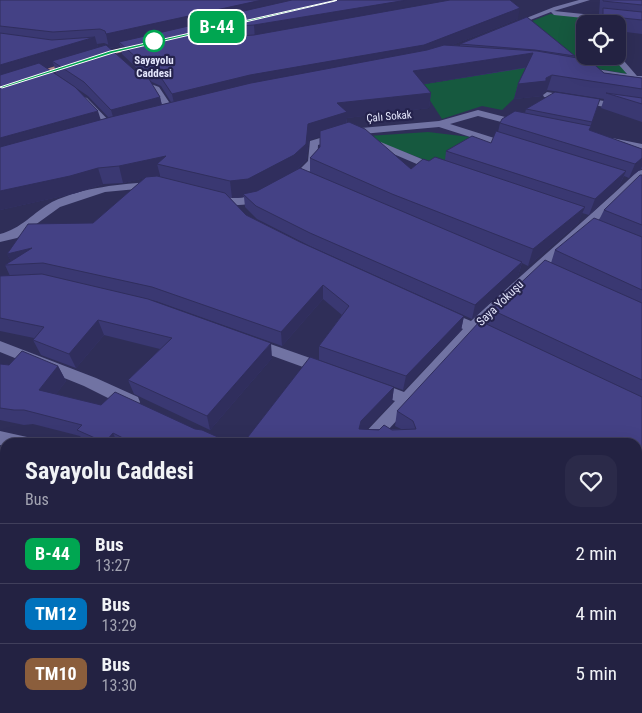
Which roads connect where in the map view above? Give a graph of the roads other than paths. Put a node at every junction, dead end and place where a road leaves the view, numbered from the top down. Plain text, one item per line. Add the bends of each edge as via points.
1 (587, 0) edge
2 (545, 12) junction
3 (578, 15) edge
4 (626, 20) edge
5 (642, 22) edge
6 (500, 30) edge
7 (104, 46) junction
8 (86, 52) edge
9 (112, 52) junction
10 (78, 54) edge
11 (119, 58) edge
12 (625, 65) edge
13 (578, 68) edge
14 (133, 72) edge
15 (638, 78) edge
16 (0, 79) edge
17 (0, 87) edge
18 (76, 94) edge
19 (547, 95) edge
20 (642, 110) edge
21 (171, 114) edge
22 (440, 124) junction
23 (536, 126) edge
24 (112, 129) edge
25 (350, 132) junction
26 (603, 140) edge
27 (642, 147) edge
28 (520, 149) edge
29 (446, 172) edge
30 (642, 173) edge
31 (632, 184) edge
32 (169, 187) edge
33 (205, 196) edge
34 (232, 203) junction
35 (245, 217) edge
36 (585, 222) junction
37 (601, 232) edge
38 (0, 238) edge
39 (529, 271) junction
40 (554, 276) edge
41 (429, 308) edge
42 (473, 328) junction
43 (239, 338) edge
44 (508, 344) edge
45 (0, 346) edge
46 (341, 375) edge
47 (360, 382) edge
48 (406, 399) junction
49 (148, 410) edge
50 (382, 428) junction
51 (371, 438) edge
52 (396, 438) edge

1 - 2 street
2 - 3 street
2 - 6 street
4 - 5 street
7 - 8 main road
7 - 9 main road
7 - 9 main road via 148,39
9 - 11 street
9 - 17 main road via 48,75
10 - 16 main road
12 - 15 street
13 - 15 street
14 - 21 street via 156,89
18 - 24 street
19 - 20 street
22 - 23 street, Çalı Sokak via 478,114
22 - 25 street, Çalı Sokak
22 - 28 street
25 - 29 street
25 - 34 street, Çalı Sokak via 313,143 313,162 304,177 253,201
26 - 27 street
30 - 31 street, Saya Yokuşu
31 - 36 street, Saya Yokuşu
32 - 38 street via 104,189 56,205 13,235
33 - 34 street, Çalı Sokak
34 - 35 street
36 - 37 street
36 - 39 street, Saya Yokuşu
39 - 40 street
39 - 42 street, Saya Yokuşu
41 - 42 street
42 - 44 street
42 - 48 street, Saya Yokuşu
43 - 46 street
45 - 49 street via 90,382
47 - 48 street
48 - 50 street, Saya Yokuşu
50 - 51 street, Saya Yokuşu
50 - 52 street

